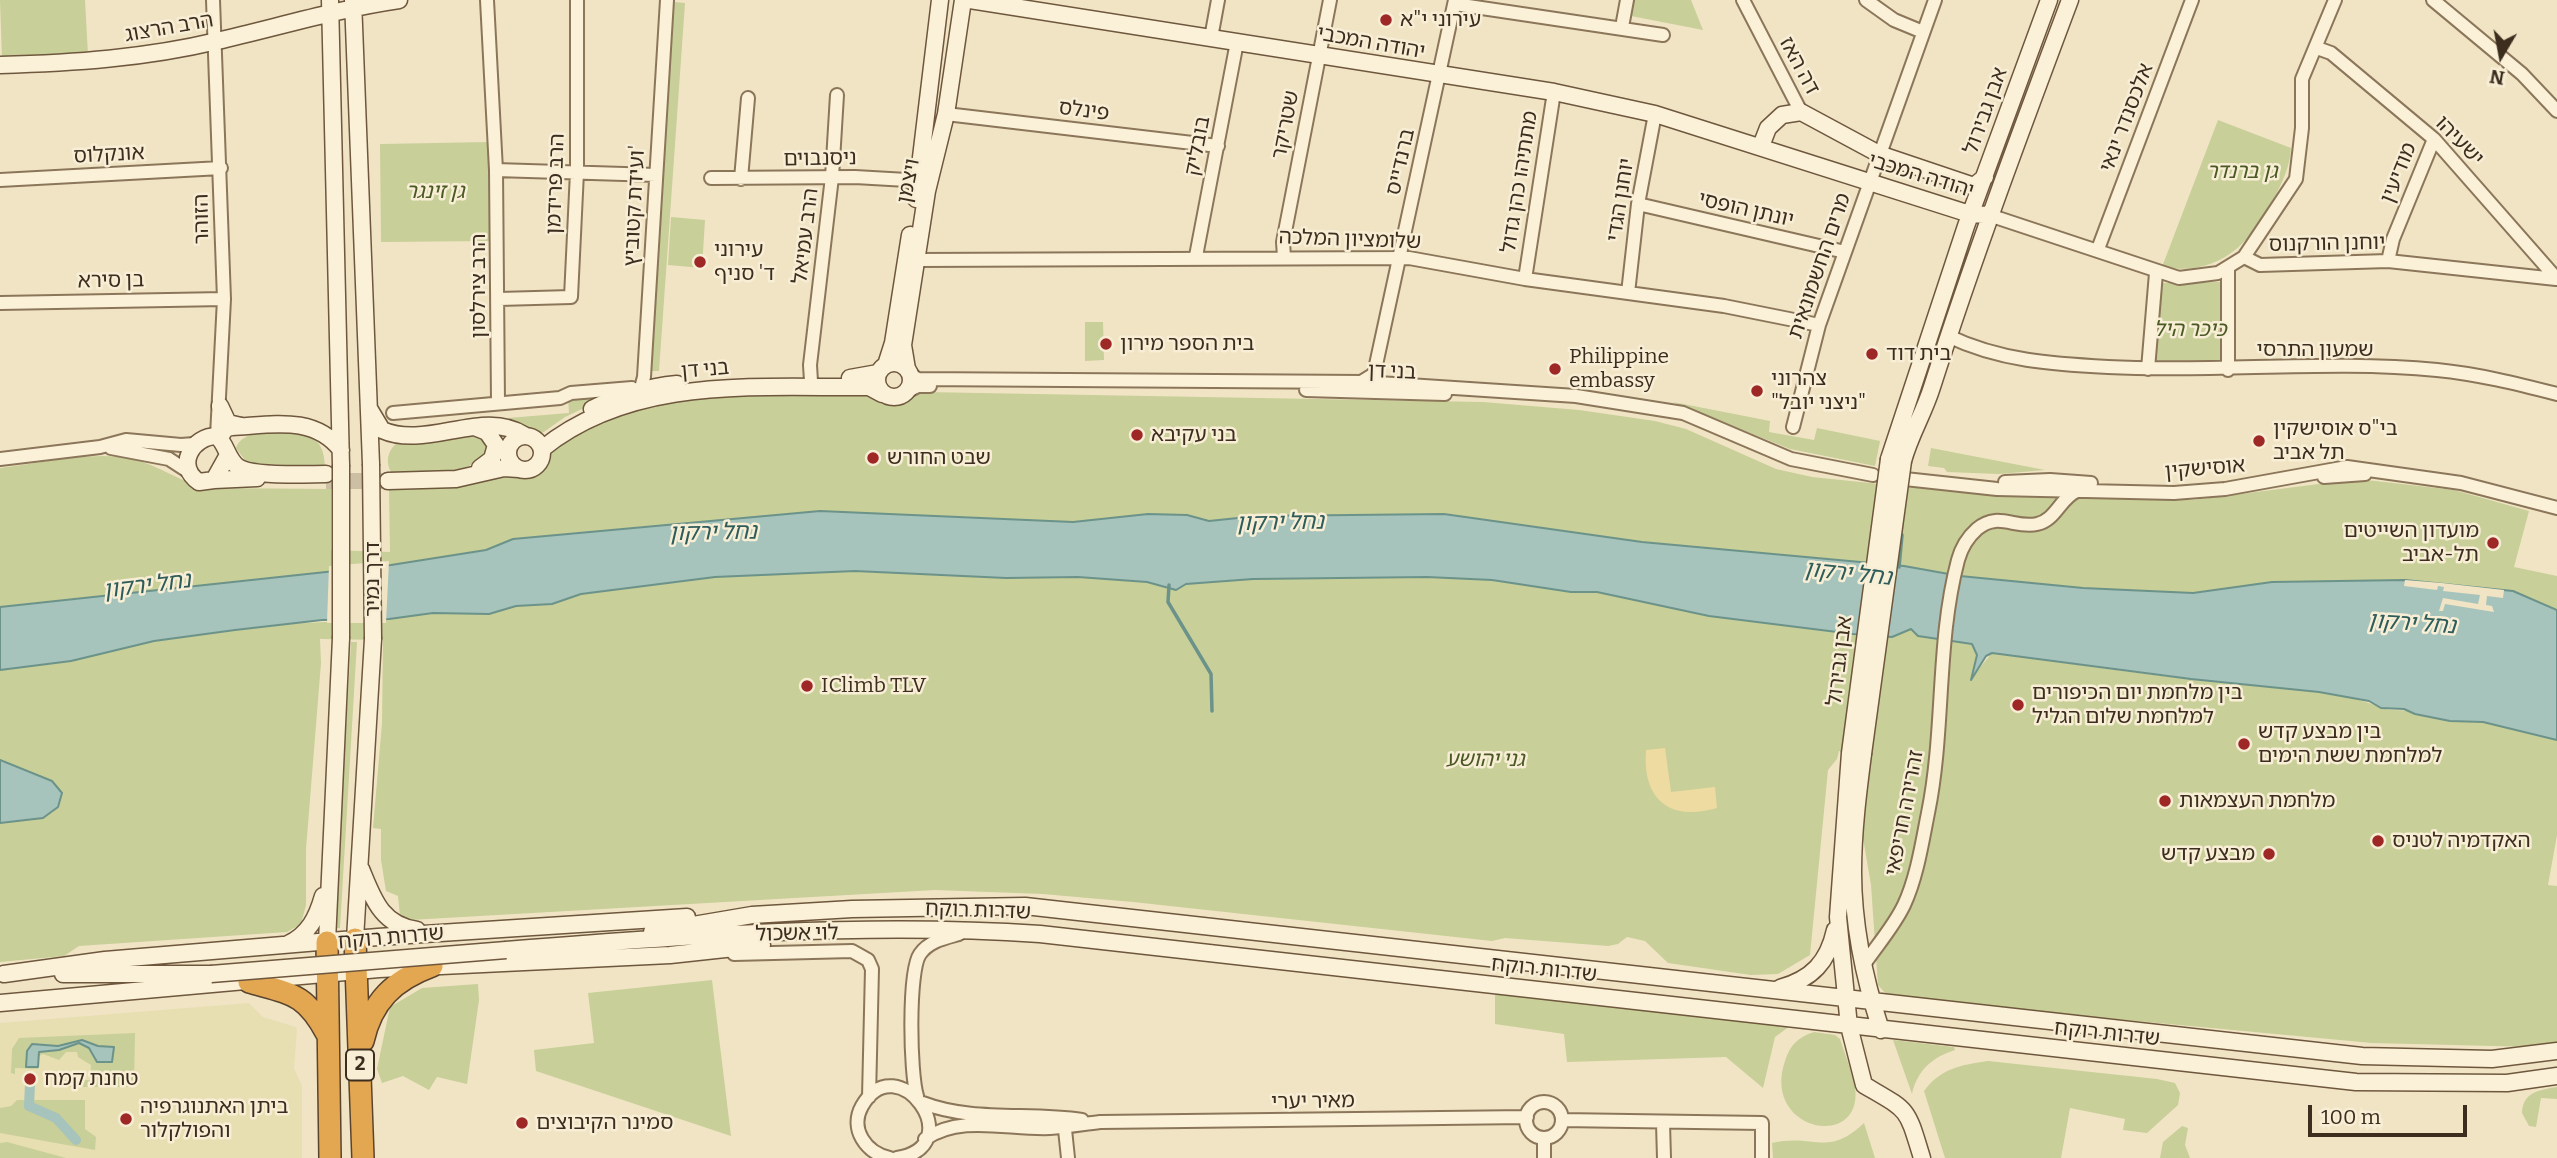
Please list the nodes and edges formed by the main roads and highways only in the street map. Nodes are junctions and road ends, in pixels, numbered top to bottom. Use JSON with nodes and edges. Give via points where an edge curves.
{"nodes":[{"id":1,"x":399,"y":0,"type":"edge"},
{"id":2,"x":940,"y":0,"type":"edge"},
{"id":3,"x":963,"y":0,"type":"edge"},
{"id":4,"x":971,"y":0,"type":"edge"},
{"id":5,"x":2049,"y":0,"type":"edge"},
{"id":6,"x":2070,"y":0,"type":"edge"},
{"id":7,"x":342,"y":6,"type":"edge"},
{"id":8,"x":0,"y":65,"type":"edge"},
{"id":9,"x":1761,"y":146,"type":"junction"},
{"id":10,"x":1985,"y":177,"type":"junction"},
{"id":11,"x":922,"y":190,"type":"junction"},
{"id":12,"x":1970,"y":214,"type":"junction"},
{"id":13,"x":1989,"y":215,"type":"junction"},
{"id":14,"x":882,"y":369,"type":"junction"},
{"id":15,"x":908,"y":378,"type":"junction"},
{"id":16,"x":882,"y":394,"type":"junction"},
{"id":17,"x":220,"y":406,"type":"road end"},
{"id":18,"x":369,"y":408,"type":"junction"},
{"id":19,"x":243,"y":426,"type":"junction"},
{"id":20,"x":477,"y":428,"type":"junction"},
{"id":21,"x":402,"y":435,"type":"junction"},
{"id":22,"x":524,"y":444,"type":"junction"},
{"id":23,"x":223,"y":445,"type":"junction"},
{"id":24,"x":341,"y":457,"type":"junction"},
{"id":25,"x":1896,"y":460,"type":"junction"},
{"id":26,"x":371,"y":464,"type":"junction"},
{"id":27,"x":480,"y":468,"type":"junction"},
{"id":28,"x":519,"y":469,"type":"junction"},
{"id":29,"x":214,"y":480,"type":"junction"},
{"id":30,"x":1856,"y":753,"type":"junction"},
{"id":31,"x":358,"y":861,"type":"junction"},
{"id":32,"x":330,"y":863,"type":"junction"},
{"id":33,"x":752,"y":915,"type":"junction"},
{"id":34,"x":1838,"y":917,"type":"junction"},
{"id":35,"x":921,"y":930,"type":"junction"},
{"id":36,"x":433,"y":932,"type":"junction"},
{"id":37,"x":355,"y":939,"type":"junction"},
{"id":38,"x":327,"y":942,"type":"junction"},
{"id":39,"x":574,"y":944,"type":"junction"},
{"id":40,"x":284,"y":946,"type":"junction"},
{"id":41,"x":432,"y":966,"type":"junction"},
{"id":42,"x":355,"y":972,"type":"junction"},
{"id":43,"x":2,"y":974,"type":"edge"},
{"id":44,"x":211,"y":974,"type":"junction"},
{"id":45,"x":328,"y":975,"type":"junction"},
{"id":46,"x":249,"y":982,"type":"junction"},
{"id":47,"x":1776,"y":989,"type":"junction"},
{"id":48,"x":1844,"y":997,"type":"junction"},
{"id":49,"x":1871,"y":999,"type":"junction"},
{"id":50,"x":0,"y":1001,"type":"edge"},
{"id":51,"x":1849,"y":1026,"type":"junction"},
{"id":52,"x":1881,"y":1030,"type":"junction"},
{"id":53,"x":329,"y":1037,"type":"junction"},
{"id":54,"x":2557,"y":1051,"type":"edge"},
{"id":55,"x":360,"y":1060,"type":"junction"},
{"id":56,"x":2557,"y":1076,"type":"edge"},
{"id":57,"x":330,"y":1158,"type":"edge"},
{"id":58,"x":363,"y":1158,"type":"edge"},
{"id":59,"x":1922,"y":1158,"type":"edge"}],
"edges":[{"from":1,"to":7,"type":"main road"},
{"from":2,"to":11,"type":"main road","name":"ויצמן"},
{"from":3,"to":11,"type":"main road","name":"ויצמן","via":[[946,114]]},
{"from":4,"to":9,"type":"main road","name":"יהודה המכבי","via":[[1554,92],[1655,114]]},
{"from":5,"to":10,"type":"main road","name":"אבן גבירול"},
{"from":6,"to":13,"type":"main road","name":"אבן גבירול"},
{"from":7,"to":8,"type":"main road","name":"הרב הרצוג","via":[[215,42],[98,61]]},
{"from":7,"to":18,"type":"main road","name":"דרך נמיר"},
{"from":7,"to":24,"type":"main road","name":"דרך נמיר"},
{"from":9,"to":10,"type":"main road","name":"יהודה המכבי","via":[[1768,128],[1782,115],[1801,112],[1879,154],[1974,186]]},
{"from":9,"to":12,"type":"main road","name":"יהודה המכבי"},
{"from":10,"to":12,"type":"main road","name":"אבן גבירול"},
{"from":11,"to":14,"type":"main road","name":"ויצמן","via":[[893,343]]},
{"from":11,"to":15,"type":"main road","name":"ויצמן","via":[[918,260],[903,345]]},
{"from":12,"to":13,"type":"main road","name":"יהודה המכבי"},
{"from":12,"to":25,"type":"main road","name":"אבן גבירול"},
{"from":13,"to":25,"type":"main road","name":"אבן גבירול","via":[[1927,402]]},
{"from":14,"to":15,"type":"main road","via":[[897,363]]},
{"from":14,"to":16,"type":"main road","via":[[877,384]]},
{"from":14,"to":22,"type":"main road","name":"בני דן","via":[[865,377],[646,388],[613,398]]},
{"from":15,"to":16,"type":"main road","via":[[893,398]]},
{"from":16,"to":22,"type":"main road","name":"בני דן","via":[[869,387],[695,389],[625,406]]},
{"from":17,"to":19,"type":"main road","via":[[228,423]]},
{"from":18,"to":21,"type":"main road","via":[[382,430]]},
{"from":18,"to":26,"type":"main road","name":"דרך נמיר"},
{"from":19,"to":23,"type":"main road"},
{"from":19,"to":24,"type":"main road","via":[[306,425],[323,432]]},
{"from":20,"to":21,"type":"main road"},
{"from":20,"to":22,"type":"main road","via":[[506,426]]},
{"from":20,"to":27,"type":"main road","via":[[487,432],[496,445],[492,459]]},
{"from":21,"to":26,"type":"main road","via":[[387,443]]},
{"from":22,"to":27,"type":"main road","name":"בני דן","via":[[499,463]]},
{"from":22,"to":28,"type":"main road","via":[[511,463]]},
{"from":22,"to":28,"type":"main road","via":[[538,464],[530,470]]},
{"from":23,"to":29,"type":"main road"},
{"from":23,"to":29,"type":"main road","via":[[206,436],[194,444],[187,459],[189,472],[200,481]]},
{"from":23,"to":29,"type":"main road","via":[[237,466],[251,471],[326,478]]},
{"from":24,"to":32,"type":"main road","name":"דרך נמיר","bridge":true,"via":[[341,638]]},
{"from":25,"to":30,"type":"main road","name":"אבן גבירול","bridge":true},
{"from":26,"to":31,"type":"main road","name":"דרך נמיר","bridge":true,"via":[[373,639]]},
{"from":27,"to":28,"type":"main road","name":"בני דן","via":[[388,478],[456,479]]},
{"from":30,"to":34,"type":"main road","name":"אבן גבירול"},
{"from":30,"to":49,"type":"main road","name":"אבן גבירול","via":[[1853,872]]},
{"from":31,"to":36,"type":"main road","via":[[376,904],[390,921]]},
{"from":31,"to":37,"type":"main road","name":"דרך נמיר"},
{"from":32,"to":38,"type":"main road","name":"דרך נמיר"},
{"from":32,"to":40,"type":"main road","via":[[314,921],[303,935]]},
{"from":33,"to":36,"type":"main road"},
{"from":33,"to":39,"type":"main road","name":"שדרות רוקח"},
{"from":33,"to":47,"type":"main road","name":"שדרות רוקח","via":[[1025,906]]},
{"from":34,"to":47,"type":"main road","via":[[1831,948],[1820,967]]},
{"from":34,"to":48,"type":"main road","name":"אבן גבירול"},
{"from":35,"to":39,"type":"main road","name":"שדרות רוקח"},
{"from":35,"to":41,"type":"main road","via":[[670,955]]},
{"from":35,"to":51,"type":"main road","name":"שדרות רוקח","via":[[1068,937]]},
{"from":36,"to":37,"type":"main road"},
{"from":37,"to":38,"type":"main road"},
{"from":37,"to":42,"type":"highway","name":"דרך נמיר","number":"2"},
{"from":38,"to":40,"type":"main road"},
{"from":38,"to":45,"type":"highway","name":"דרך נמיר","number":"2"},
{"from":39,"to":44,"type":"main road","name":"שדרות רוקח","bridge":true},
{"from":40,"to":43,"type":"main road","via":[[104,960]]},
{"from":41,"to":42,"type":"main road"},
{"from":41,"to":55,"type":"highway","via":[[407,975],[378,1001],[367,1024]]},
{"from":42,"to":45,"type":"main road"},
{"from":42,"to":55,"type":"highway","name":"דרך נמיר","number":"2"},
{"from":43,"to":44,"type":"main road","name":"שדרות רוקח"},
{"from":44,"to":50,"type":"main road","name":"שדרות רוקח"},
{"from":45,"to":46,"type":"main road"},
{"from":45,"to":53,"type":"highway","name":"דרך נמיר","number":"2"},
{"from":46,"to":50,"type":"main road"},
{"from":46,"to":53,"type":"highway","via":[[308,1003]]},
{"from":47,"to":48,"type":"main road","name":"שדרות רוקח"},
{"from":48,"to":49,"type":"main road","name":"שדרות רוקח"},
{"from":48,"to":51,"type":"main road","name":"אבן גבירול"},
{"from":49,"to":52,"type":"main road","name":"אבן גבירול"},
{"from":49,"to":54,"type":"main road","name":"שדרות רוקח","via":[[2362,1056],[2492,1059]]},
{"from":51,"to":52,"type":"main road","name":"שדרות רוקח"},
{"from":51,"to":59,"type":"main road","name":"אבן גבירול","via":[[1864,1085],[1908,1113]]},
{"from":52,"to":56,"type":"main road","name":"שדרות רוקח","via":[[2363,1082],[2507,1083]]},
{"from":53,"to":57,"type":"highway","name":"דרך נמיר","number":"2"},
{"from":55,"to":58,"type":"highway","name":"דרך נמיר","number":"2"}]}
